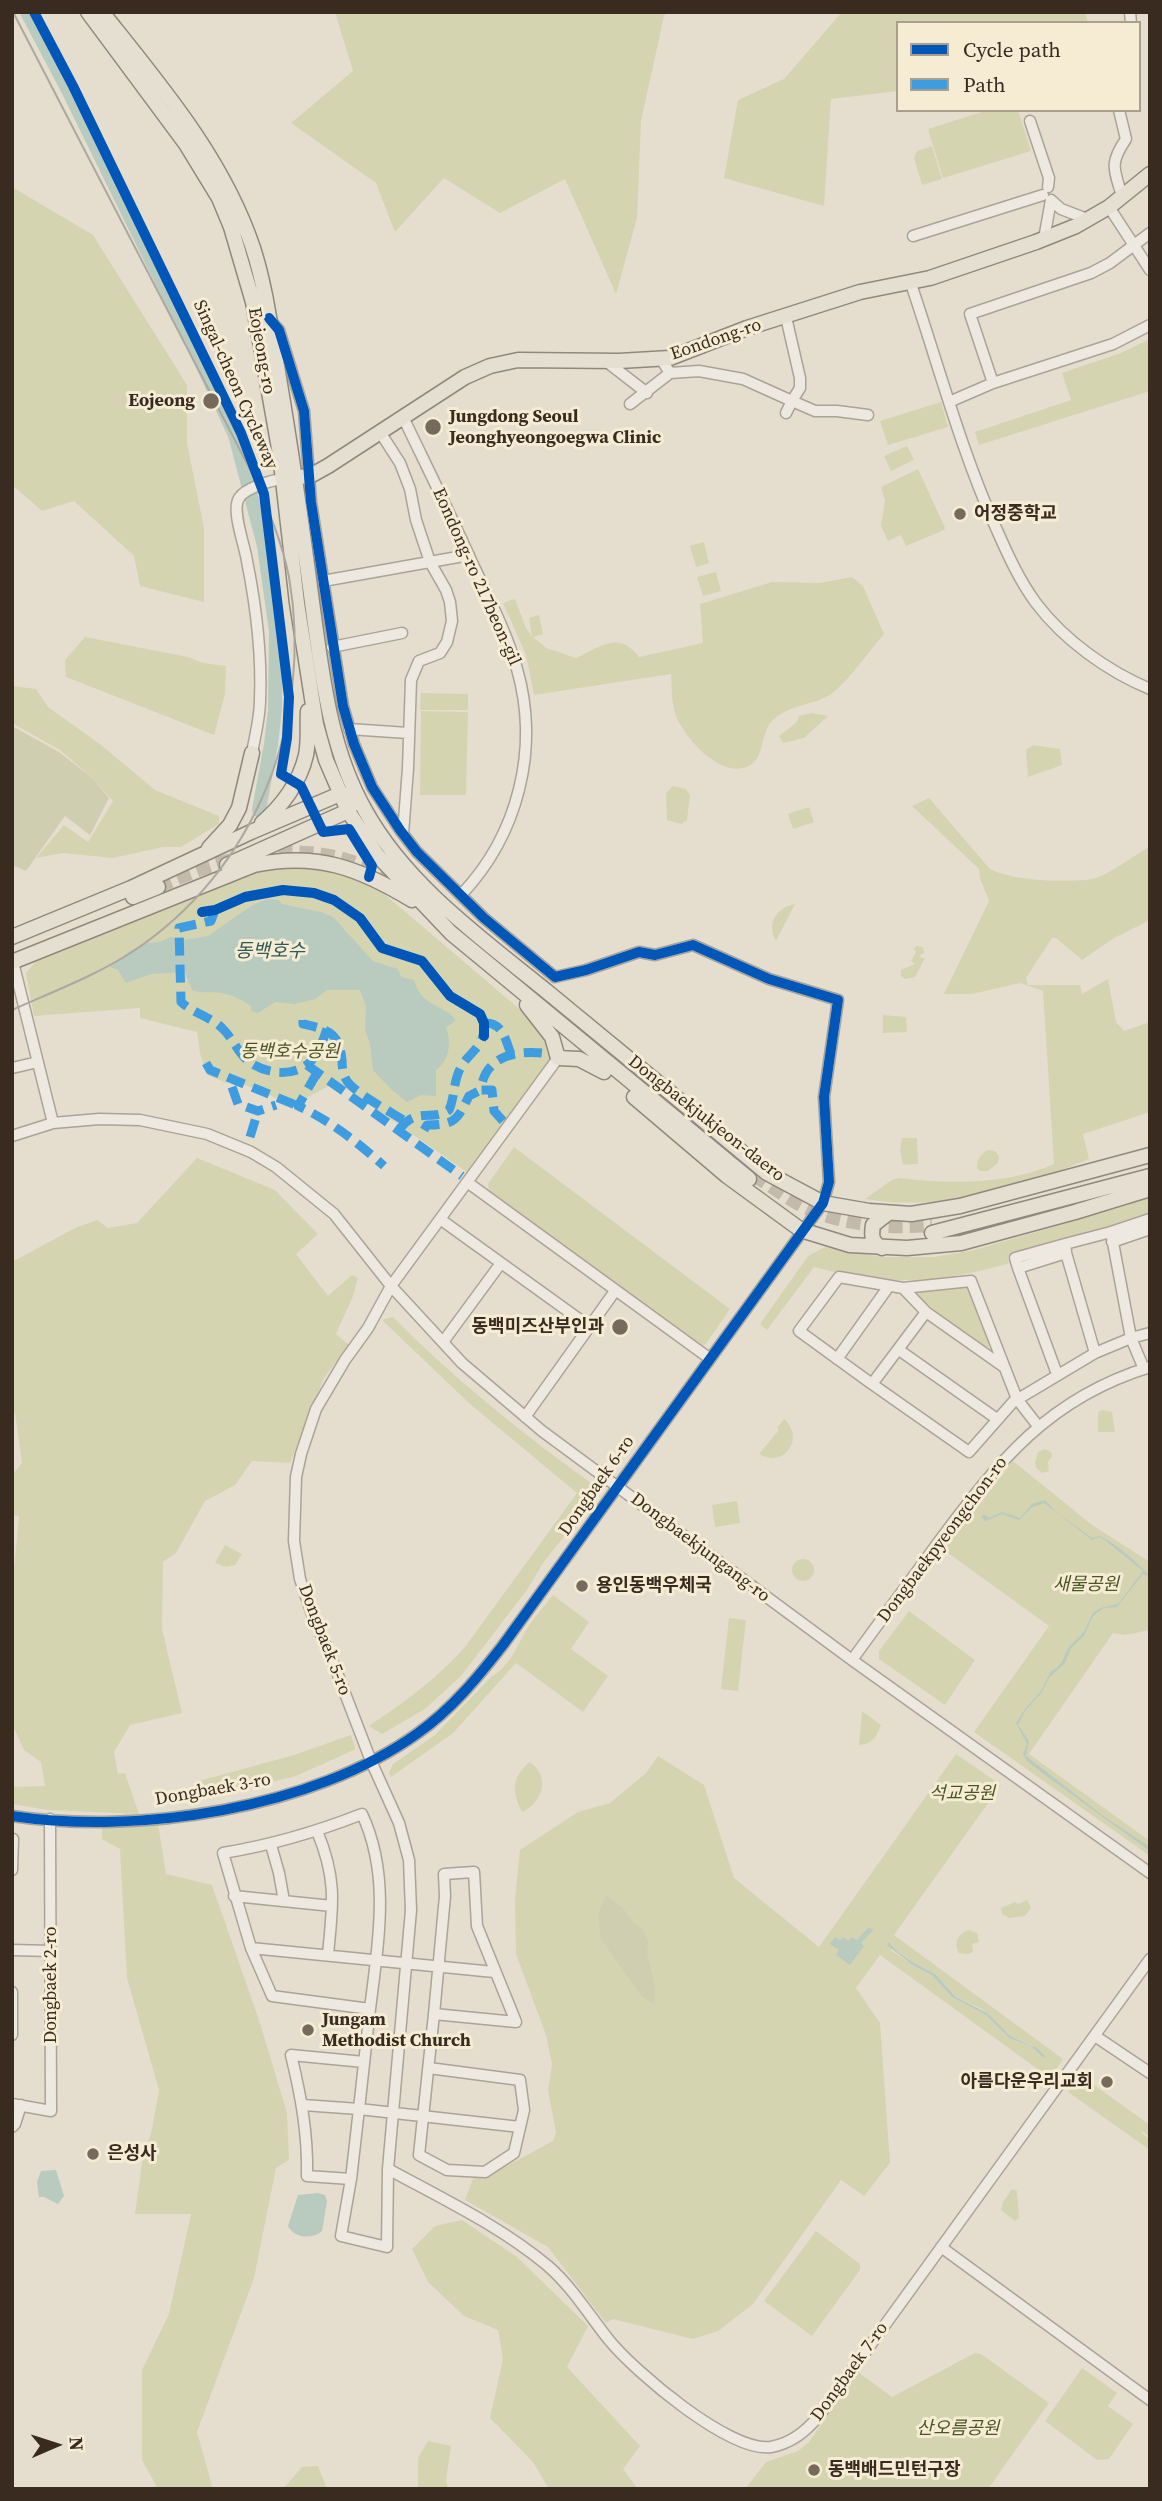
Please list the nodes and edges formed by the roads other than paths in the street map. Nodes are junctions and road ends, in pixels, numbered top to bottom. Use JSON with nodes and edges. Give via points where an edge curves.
{"nodes":[{"id":1,"x":88,"y":12,"type":"edge"},
{"id":2,"x":102,"y":12,"type":"edge"},
{"id":3,"x":1119,"y":112,"type":"edge"},
{"id":4,"x":1030,"y":121,"type":"dead end"},
{"id":5,"x":192,"y":140,"type":"junction"},
{"id":6,"x":1150,"y":174,"type":"edge"},
{"id":7,"x":1047,"y":194,"type":"junction"},
{"id":8,"x":1122,"y":196,"type":"junction"},
{"id":9,"x":1109,"y":207,"type":"junction"},
{"id":10,"x":1087,"y":219,"type":"junction"},
{"id":11,"x":1150,"y":233,"type":"edge"},
{"id":12,"x":914,"y":236,"type":"dead end"},
{"id":13,"x":1044,"y":239,"type":"junction"},
{"id":14,"x":1134,"y":245,"type":"junction"},
{"id":15,"x":1150,"y":271,"type":"edge"},
{"id":16,"x":910,"y":281,"type":"junction"},
{"id":17,"x":786,"y":317,"type":"junction"},
{"id":18,"x":269,"y":318,"type":"junction"},
{"id":19,"x":1150,"y":325,"type":"edge"},
{"id":20,"x":661,"y":359,"type":"junction"},
{"id":21,"x":607,"y":362,"type":"junction"},
{"id":22,"x":670,"y":373,"type":"junction"},
{"id":23,"x":993,"y":383,"type":"junction"},
{"id":24,"x":648,"y":393,"type":"junction"},
{"id":25,"x":792,"y":401,"type":"junction"},
{"id":26,"x":949,"y":402,"type":"junction"},
{"id":27,"x":631,"y":404,"type":"dead end"},
{"id":28,"x":786,"y":414,"type":"dead end"},
{"id":29,"x":868,"y":415,"type":"dead end"},
{"id":30,"x":403,"y":417,"type":"junction"},
{"id":31,"x":380,"y":432,"type":"junction"},
{"id":32,"x":310,"y":476,"type":"junction"},
{"id":33,"x":282,"y":479,"type":"junction"},
{"id":34,"x":469,"y":555,"type":"junction"},
{"id":35,"x":430,"y":562,"type":"junction"},
{"id":36,"x":323,"y":581,"type":"junction"},
{"id":37,"x":402,"y":633,"type":"dead end"},
{"id":38,"x":332,"y":647,"type":"junction"},
{"id":39,"x":309,"y":689,"type":"junction"},
{"id":40,"x":1150,"y":689,"type":"edge"},
{"id":41,"x":349,"y":729,"type":"junction"},
{"id":42,"x":408,"y":733,"type":"junction"},
{"id":43,"x":252,"y":753,"type":"joint"},
{"id":44,"x":340,"y":794,"type":"junction"},
{"id":45,"x":357,"y":796,"type":"junction"},
{"id":46,"x":348,"y":811,"type":"junction"},
{"id":47,"x":290,"y":815,"type":"junction"},
{"id":48,"x":251,"y":832,"type":"junction"},
{"id":49,"x":403,"y":834,"type":"junction"},
{"id":50,"x":274,"y":845,"type":"junction"},
{"id":51,"x":204,"y":853,"type":"junction"},
{"id":52,"x":158,"y":887,"type":"tunnel mouth"},
{"id":53,"x":461,"y":895,"type":"junction"},
{"id":54,"x":166,"y":901,"type":"junction"},
{"id":55,"x":426,"y":907,"type":"junction"},
{"id":56,"x":451,"y":933,"type":"junction"},
{"id":57,"x":12,"y":937,"type":"edge"},
{"id":58,"x":12,"y":945,"type":"edge"},
{"id":59,"x":13,"y":962,"type":"edge"},
{"id":60,"x":527,"y":1005,"type":"junction"},
{"id":61,"x":558,"y":1058,"type":"junction"},
{"id":62,"x":38,"y":1062,"type":"junction"},
{"id":63,"x":12,"y":1068,"type":"edge"},
{"id":64,"x":604,"y":1072,"type":"junction"},
{"id":65,"x":53,"y":1123,"type":"junction"},
{"id":66,"x":12,"y":1136,"type":"edge"},
{"id":67,"x":1150,"y":1155,"type":"edge"},
{"id":68,"x":1150,"y":1169,"type":"edge"},
{"id":69,"x":1150,"y":1176,"type":"edge"},
{"id":70,"x":776,"y":1178,"type":"junction"},
{"id":71,"x":749,"y":1179,"type":"dead end"},
{"id":72,"x":467,"y":1182,"type":"junction"},
{"id":73,"x":1150,"y":1188,"type":"edge"},
{"id":74,"x":758,"y":1198,"type":"junction"},
{"id":75,"x":823,"y":1202,"type":"junction"},
{"id":76,"x":887,"y":1213,"type":"junction"},
{"id":77,"x":440,"y":1219,"type":"junction"},
{"id":78,"x":1150,"y":1219,"type":"edge"},
{"id":79,"x":1150,"y":1229,"type":"edge"},
{"id":80,"x":801,"y":1230,"type":"junction"},
{"id":81,"x":1112,"y":1237,"type":"junction"},
{"id":82,"x":882,"y":1248,"type":"junction"},
{"id":83,"x":1065,"y":1249,"type":"junction"},
{"id":84,"x":501,"y":1263,"type":"junction"},
{"id":85,"x":391,"y":1286,"type":"junction"},
{"id":86,"x":889,"y":1286,"type":"junction"},
{"id":87,"x":903,"y":1289,"type":"junction"},
{"id":88,"x":615,"y":1291,"type":"junction"},
{"id":89,"x":926,"y":1312,"type":"junction"},
{"id":90,"x":590,"y":1327,"type":"junction"},
{"id":91,"x":1150,"y":1333,"type":"edge"},
{"id":92,"x":1131,"y":1338,"type":"junction"},
{"id":93,"x":443,"y":1342,"type":"junction"},
{"id":94,"x":899,"y":1350,"type":"junction"},
{"id":95,"x":1095,"y":1353,"type":"junction"},
{"id":96,"x":709,"y":1358,"type":"junction"},
{"id":97,"x":837,"y":1359,"type":"junction"},
{"id":98,"x":1004,"y":1367,"type":"junction"},
{"id":99,"x":1147,"y":1368,"type":"edge"},
{"id":100,"x":1057,"y":1374,"type":"junction"},
{"id":101,"x":872,"y":1384,"type":"junction"},
{"id":102,"x":1017,"y":1399,"type":"junction"},
{"id":103,"x":525,"y":1417,"type":"junction"},
{"id":104,"x":998,"y":1419,"type":"junction"},
{"id":105,"x":1038,"y":1426,"type":"junction"},
{"id":106,"x":618,"y":1486,"type":"junction"},
{"id":107,"x":852,"y":1660,"type":"junction"},
{"id":108,"x":371,"y":1761,"type":"junction"},
{"id":109,"x":12,"y":1816,"type":"edge"},
{"id":110,"x":50,"y":1819,"type":"junction"},
{"id":111,"x":317,"y":1831,"type":"junction"},
{"id":112,"x":13,"y":1839,"type":"edge"},
{"id":113,"x":271,"y":1845,"type":"junction"},
{"id":114,"x":12,"y":1857,"type":"edge"},
{"id":115,"x":12,"y":1870,"type":"edge"},
{"id":116,"x":1150,"y":1873,"type":"edge"},
{"id":117,"x":234,"y":1896,"type":"junction"},
{"id":118,"x":284,"y":1901,"type":"junction"},
{"id":119,"x":332,"y":1906,"type":"junction"},
{"id":120,"x":251,"y":1948,"type":"junction"},
{"id":121,"x":12,"y":1950,"type":"edge"},
{"id":122,"x":51,"y":1951,"type":"junction"},
{"id":123,"x":328,"y":1954,"type":"junction"},
{"id":124,"x":1150,"y":1959,"type":"edge"},
{"id":125,"x":376,"y":1960,"type":"junction"},
{"id":126,"x":406,"y":1964,"type":"junction"},
{"id":127,"x":439,"y":1967,"type":"junction"},
{"id":128,"x":494,"y":1972,"type":"junction"},
{"id":129,"x":12,"y":1992,"type":"edge"},
{"id":130,"x":370,"y":2009,"type":"junction"},
{"id":131,"x":434,"y":2014,"type":"junction"},
{"id":132,"x":12,"y":2024,"type":"edge"},
{"id":133,"x":12,"y":2035,"type":"edge"},
{"id":134,"x":1096,"y":2036,"type":"junction"},
{"id":135,"x":364,"y":2062,"type":"junction"},
{"id":136,"x":429,"y":2068,"type":"junction"},
{"id":137,"x":1150,"y":2073,"type":"edge"},
{"id":138,"x":17,"y":2105,"type":"edge"},
{"id":139,"x":303,"y":2105,"type":"junction"},
{"id":140,"x":359,"y":2109,"type":"junction"},
{"id":141,"x":393,"y":2112,"type":"junction"},
{"id":142,"x":423,"y":2116,"type":"junction"},
{"id":143,"x":12,"y":2127,"type":"edge"},
{"id":144,"x":520,"y":2127,"type":"junction"},
{"id":145,"x":388,"y":2169,"type":"junction"},
{"id":146,"x":351,"y":2179,"type":"junction"},
{"id":147,"x":941,"y":2247,"type":"junction"},
{"id":148,"x":1150,"y":2400,"type":"edge"}],
"edges":[{"from":1,"to":5,"type":"main road","name":"Eojeong-ro"},
{"from":2,"to":5,"type":"main road","name":"Eojeong-ro"},
{"from":3,"to":8,"type":"street","via":[[1126,139],[1114,167]]},
{"from":4,"to":7,"type":"street","via":[[1049,178]]},
{"from":5,"to":18,"type":"main road","name":"Eojeong-ro","via":[[216,166],[242,218]]},
{"from":5,"to":33,"type":"main road","name":"Eojeong-ro","via":[[219,198],[253,302]]},
{"from":6,"to":8,"type":"main road","name":"Eondong-ro"},
{"from":7,"to":10,"type":"street","via":[[1062,209]]},
{"from":7,"to":12,"type":"street"},
{"from":7,"to":13,"type":"street"},
{"from":8,"to":9,"type":"main road","name":"Eondong-ro"},
{"from":9,"to":10,"type":"main road","name":"Eondong-ro"},
{"from":9,"to":14,"type":"street"},
{"from":10,"to":13,"type":"main road","name":"Eondong-ro"},
{"from":11,"to":14,"type":"street"},
{"from":13,"to":16,"type":"main road","name":"Eondong-ro"},
{"from":14,"to":15,"type":"street"},
{"from":14,"to":23,"type":"street","via":[[1091,273],[970,314]]},
{"from":16,"to":17,"type":"main road","name":"Eondong-ro"},
{"from":16,"to":26,"type":"street"},
{"from":17,"to":20,"type":"main road","name":"Eondong-ro"},
{"from":17,"to":25,"type":"street","via":[[800,378]]},
{"from":18,"to":32,"type":"street","via":[[279,330],[304,411]]},
{"from":18,"to":33,"type":"main road","name":"Eojeong-ro"},
{"from":19,"to":23,"type":"street","via":[[1113,344]]},
{"from":20,"to":21,"type":"main road","name":"Eondong-ro"},
{"from":20,"to":22,"type":"street"},
{"from":21,"to":24,"type":"street"},
{"from":21,"to":30,"type":"main road","name":"Eondong-ro","via":[[531,359],[496,363]]},
{"from":22,"to":24,"type":"street"},
{"from":22,"to":25,"type":"street","via":[[699,371],[743,379]]},
{"from":23,"to":26,"type":"street"},
{"from":24,"to":27,"type":"street"},
{"from":25,"to":28,"type":"street"},
{"from":25,"to":29,"type":"street","via":[[816,411]]},
{"from":26,"to":40,"type":"street","via":[[990,516],[1036,603],[1090,654]]},
{"from":30,"to":31,"type":"main road","name":"Eondong-ro"},
{"from":30,"to":34,"type":"street","name":"Eondong-ro 217beon-gil"},
{"from":31,"to":32,"type":"main road","name":"Eondong-ro"},
{"from":31,"to":35,"type":"street","via":[[410,488]]},
{"from":32,"to":33,"type":"main road","name":"Eondong-ro"},
{"from":32,"to":36,"type":"street"},
{"from":33,"to":39,"type":"main road","name":"Eojeong-ro"},
{"from":33,"to":43,"type":"street","via":[[243,494],[236,509],[252,587],[260,662],[260,702]]},
{"from":33,"to":45,"type":"main road","name":"Eojeong-ro","via":[[330,721]]},
{"from":34,"to":35,"type":"street"},
{"from":34,"to":53,"type":"street","name":"Eondong-ro 217beon-gil","via":[[513,657],[524,699],[527,740],[510,821],[485,867]]},
{"from":35,"to":36,"type":"street"},
{"from":35,"to":42,"type":"street","via":[[446,590],[452,621],[440,653],[419,662],[411,680]]},
{"from":36,"to":38,"type":"street"},
{"from":37,"to":38,"type":"street"},
{"from":38,"to":41,"type":"street"},
{"from":39,"to":44,"type":"main road","name":"Eojeong-ro","via":[[326,760]]},
{"from":39,"to":48,"type":"main road","via":[[306,755],[296,782]]},
{"from":41,"to":42,"type":"street"},
{"from":41,"to":49,"type":"street","via":[[372,787]]},
{"from":42,"to":49,"type":"street"},
{"from":43,"to":51,"type":"main road","via":[[239,808]]},
{"from":44,"to":45,"type":"main road"},
{"from":44,"to":46,"type":"main road","name":"Eojeong-ro"},
{"from":44,"to":47,"type":"main road"},
{"from":45,"to":46,"type":"main road"},
{"from":45,"to":70,"type":"main road","name":"Dongbaekjukjeon-daero","via":[[406,869],[471,929]]},
{"from":46,"to":50,"type":"main road"},
{"from":46,"to":55,"type":"main road","name":"Dongbaekjukjeon-daero","via":[[377,855]]},
{"from":47,"to":48,"type":"main road"},
{"from":47,"to":50,"type":"main road","via":[[299,821]]},
{"from":48,"to":51,"type":"main road"},
{"from":49,"to":53,"type":"street"},
{"from":50,"to":54,"type":"main road","via":[[214,871]]},
{"from":51,"to":57,"type":"main road"},
{"from":52,"to":58,"type":"main road"},
{"from":53,"to":75,"type":"street","via":[[555,977],[639,952],[655,955],[693,945],[769,979],[838,1000],[824,1097],[829,1182]]},
{"from":54,"to":55,"type":"main road","via":[[254,864],[282,859],[359,872]]},
{"from":54,"to":59,"type":"main road"},
{"from":55,"to":56,"type":"main road","name":"Dongbaekjukjeon-daero"},
{"from":56,"to":60,"type":"main road","name":"Dongbaekjukjeon-daero"},
{"from":56,"to":71,"type":"main road","name":"Dongbaekjukjeon-daero"},
{"from":59,"to":62,"type":"street"},
{"from":60,"to":61,"type":"main road","via":[[552,1037]]},
{"from":60,"to":64,"type":"main road","name":"Dongbaekjukjeon-daero"},
{"from":61,"to":64,"type":"main road","via":[[579,1059]]},
{"from":61,"to":72,"type":"street","name":"Dongbaek 5-ro"},
{"from":62,"to":63,"type":"street"},
{"from":62,"to":65,"type":"street"},
{"from":64,"to":74,"type":"main road","name":"Dongbaekjukjeon-daero"},
{"from":65,"to":66,"type":"street","name":"Dongbaekjungang-ro"},
{"from":65,"to":85,"type":"street","name":"Dongbaekjungang-ro","via":[[112,1118],[155,1122],[207,1134],[251,1152],[324,1205]]},
{"from":67,"to":76,"type":"main road","name":"Dongbaekjukjeon-daero","via":[[960,1206]]},
{"from":68,"to":69,"type":"main road","via":[[932,1229]]},
{"from":70,"to":74,"type":"main road","via":[[774,1193]]},
{"from":70,"to":75,"type":"main road","name":"Dongbaekjukjeon-daero"},
{"from":72,"to":77,"type":"street","name":"Dongbaek 5-ro"},
{"from":72,"to":88,"type":"street"},
{"from":73,"to":82,"type":"main road","name":"Dongbaekjukjeon-daero","via":[[961,1244]]},
{"from":74,"to":80,"type":"main road","name":"Dongbaekjukjeon-daero"},
{"from":75,"to":76,"type":"main road","name":"Dongbaekjukjeon-daero"},
{"from":75,"to":80,"type":"street","name":"Dongbaek 6-ro"},
{"from":76,"to":82,"type":"main road","via":[[873,1225],[872,1237]]},
{"from":77,"to":84,"type":"street"},
{"from":77,"to":85,"type":"street","name":"Dongbaek 5-ro"},
{"from":78,"to":81,"type":"street"},
{"from":79,"to":81,"type":"street"},
{"from":80,"to":82,"type":"main road","name":"Dongbaekjukjeon-daero","via":[[850,1245]]},
{"from":80,"to":96,"type":"street","name":"Dongbaek 6-ro"},
{"from":81,"to":83,"type":"street"},
{"from":81,"to":92,"type":"street"},
{"from":83,"to":95,"type":"street"},
{"from":83,"to":100,"type":"street","via":[[1018,1268]]},
{"from":84,"to":90,"type":"street"},
{"from":84,"to":93,"type":"street"},
{"from":85,"to":93,"type":"street","name":"Dongbaekjungang-ro"},
{"from":85,"to":108,"type":"street","name":"Dongbaek 5-ro","via":[[316,1409],[301,1454],[294,1498],[294,1541],[305,1598]]},
{"from":86,"to":87,"type":"street"},
{"from":86,"to":97,"type":"street"},
{"from":86,"to":97,"type":"street","via":[[839,1277],[799,1331]]},
{"from":87,"to":89,"type":"street"},
{"from":87,"to":98,"type":"street","via":[[971,1281]]},
{"from":88,"to":90,"type":"street"},
{"from":88,"to":96,"type":"street"},
{"from":89,"to":94,"type":"street"},
{"from":89,"to":98,"type":"street"},
{"from":90,"to":103,"type":"street"},
{"from":91,"to":92,"type":"street"},
{"from":92,"to":95,"type":"street"},
{"from":92,"to":99,"type":"street"},
{"from":93,"to":103,"type":"street","name":"Dongbaekjungang-ro"},
{"from":94,"to":101,"type":"street"},
{"from":94,"to":104,"type":"street"},
{"from":95,"to":100,"type":"street"},
{"from":96,"to":106,"type":"street","name":"Dongbaek 6-ro"},
{"from":97,"to":101,"type":"street"},
{"from":98,"to":102,"type":"street"},
{"from":99,"to":105,"type":"street","name":"Dongbaekpyeongchon-ro","via":[[1091,1391]]},
{"from":100,"to":102,"type":"street"},
{"from":101,"to":104,"type":"street","via":[[969,1452]]},
{"from":102,"to":104,"type":"street"},
{"from":102,"to":105,"type":"street"},
{"from":103,"to":106,"type":"street","name":"Dongbaekjungang-ro"},
{"from":105,"to":107,"type":"street","name":"Dongbaekpyeongchon-ro","via":[[972,1497]]},
{"from":106,"to":107,"type":"street","name":"Dongbaekjungang-ro"},
{"from":106,"to":108,"type":"street","name":"Dongbaek 6-ro","via":[[459,1698],[417,1734]]},
{"from":107,"to":116,"type":"street","name":"Dongbaekjungang-ro"},
{"from":108,"to":110,"type":"street","name":"Dongbaek 3-ro","via":[[283,1795],[195,1814],[116,1821]]},
{"from":108,"to":126,"type":"street","name":"Dongbaek 5-ro","via":[[400,1823],[407,1851],[411,1896]]},
{"from":109,"to":110,"type":"street","name":"Dongbaek 3-ro"},
{"from":110,"to":122,"type":"street","name":"Dongbaek 2-ro"},
{"from":111,"to":113,"type":"street"},
{"from":111,"to":119,"type":"street","via":[[326,1852]]},
{"from":111,"to":125,"type":"street","via":[[362,1814],[368,1825],[381,1879]]},
{"from":112,"to":114,"type":"street"},
{"from":113,"to":117,"type":"street","via":[[223,1853]]},
{"from":113,"to":118,"type":"street"},
{"from":114,"to":115,"type":"street"},
{"from":117,"to":118,"type":"street"},
{"from":117,"to":120,"type":"street"},
{"from":118,"to":119,"type":"street"},
{"from":119,"to":123,"type":"street"},
{"from":120,"to":123,"type":"street"},
{"from":120,"to":130,"type":"street","via":[[272,1996]]},
{"from":121,"to":122,"type":"street"},
{"from":122,"to":138,"type":"street","name":"Dongbaek 2-ro","via":[[51,2111]]},
{"from":123,"to":125,"type":"street"},
{"from":124,"to":134,"type":"street","name":"Dongbaek 7-ro"},
{"from":125,"to":126,"type":"street"},
{"from":125,"to":130,"type":"street"},
{"from":126,"to":127,"type":"street"},
{"from":126,"to":141,"type":"street","name":"Dongbaek 5-ro"},
{"from":127,"to":128,"type":"street"},
{"from":127,"to":128,"type":"street","via":[[444,1874],[474,1872],[477,1926]]},
{"from":127,"to":131,"type":"street"},
{"from":128,"to":131,"type":"street","via":[[516,2022]]},
{"from":129,"to":132,"type":"street"},
{"from":130,"to":135,"type":"street"},
{"from":131,"to":136,"type":"street"},
{"from":132,"to":133,"type":"street"},
{"from":134,"to":137,"type":"street"},
{"from":134,"to":147,"type":"street","name":"Dongbaek 7-ro"},
{"from":135,"to":139,"type":"street","via":[[291,2055]]},
{"from":135,"to":140,"type":"street"},
{"from":136,"to":142,"type":"street"},
{"from":136,"to":144,"type":"street","via":[[520,2080],[524,2110]]},
{"from":138,"to":143,"type":"street"},
{"from":139,"to":140,"type":"street"},
{"from":139,"to":146,"type":"street","via":[[307,2176]]},
{"from":140,"to":141,"type":"street"},
{"from":140,"to":146,"type":"street"},
{"from":141,"to":142,"type":"street"},
{"from":141,"to":145,"type":"street","name":"Dongbaek 5-ro"},
{"from":142,"to":144,"type":"street"},
{"from":142,"to":144,"type":"street","via":[[419,2155],[447,2170],[485,2172],[514,2153]]},
{"from":145,"to":146,"type":"street","name":"Dongbaek 5-ro","via":[[387,2247],[341,2236]]},
{"from":145,"to":147,"type":"street","name":"Dongbaek 7-ro","via":[[510,2236],[577,2295],[609,2340],[660,2389],[733,2437],[766,2447],[805,2432],[819,2416]]},
{"from":147,"to":148,"type":"street"}]}
